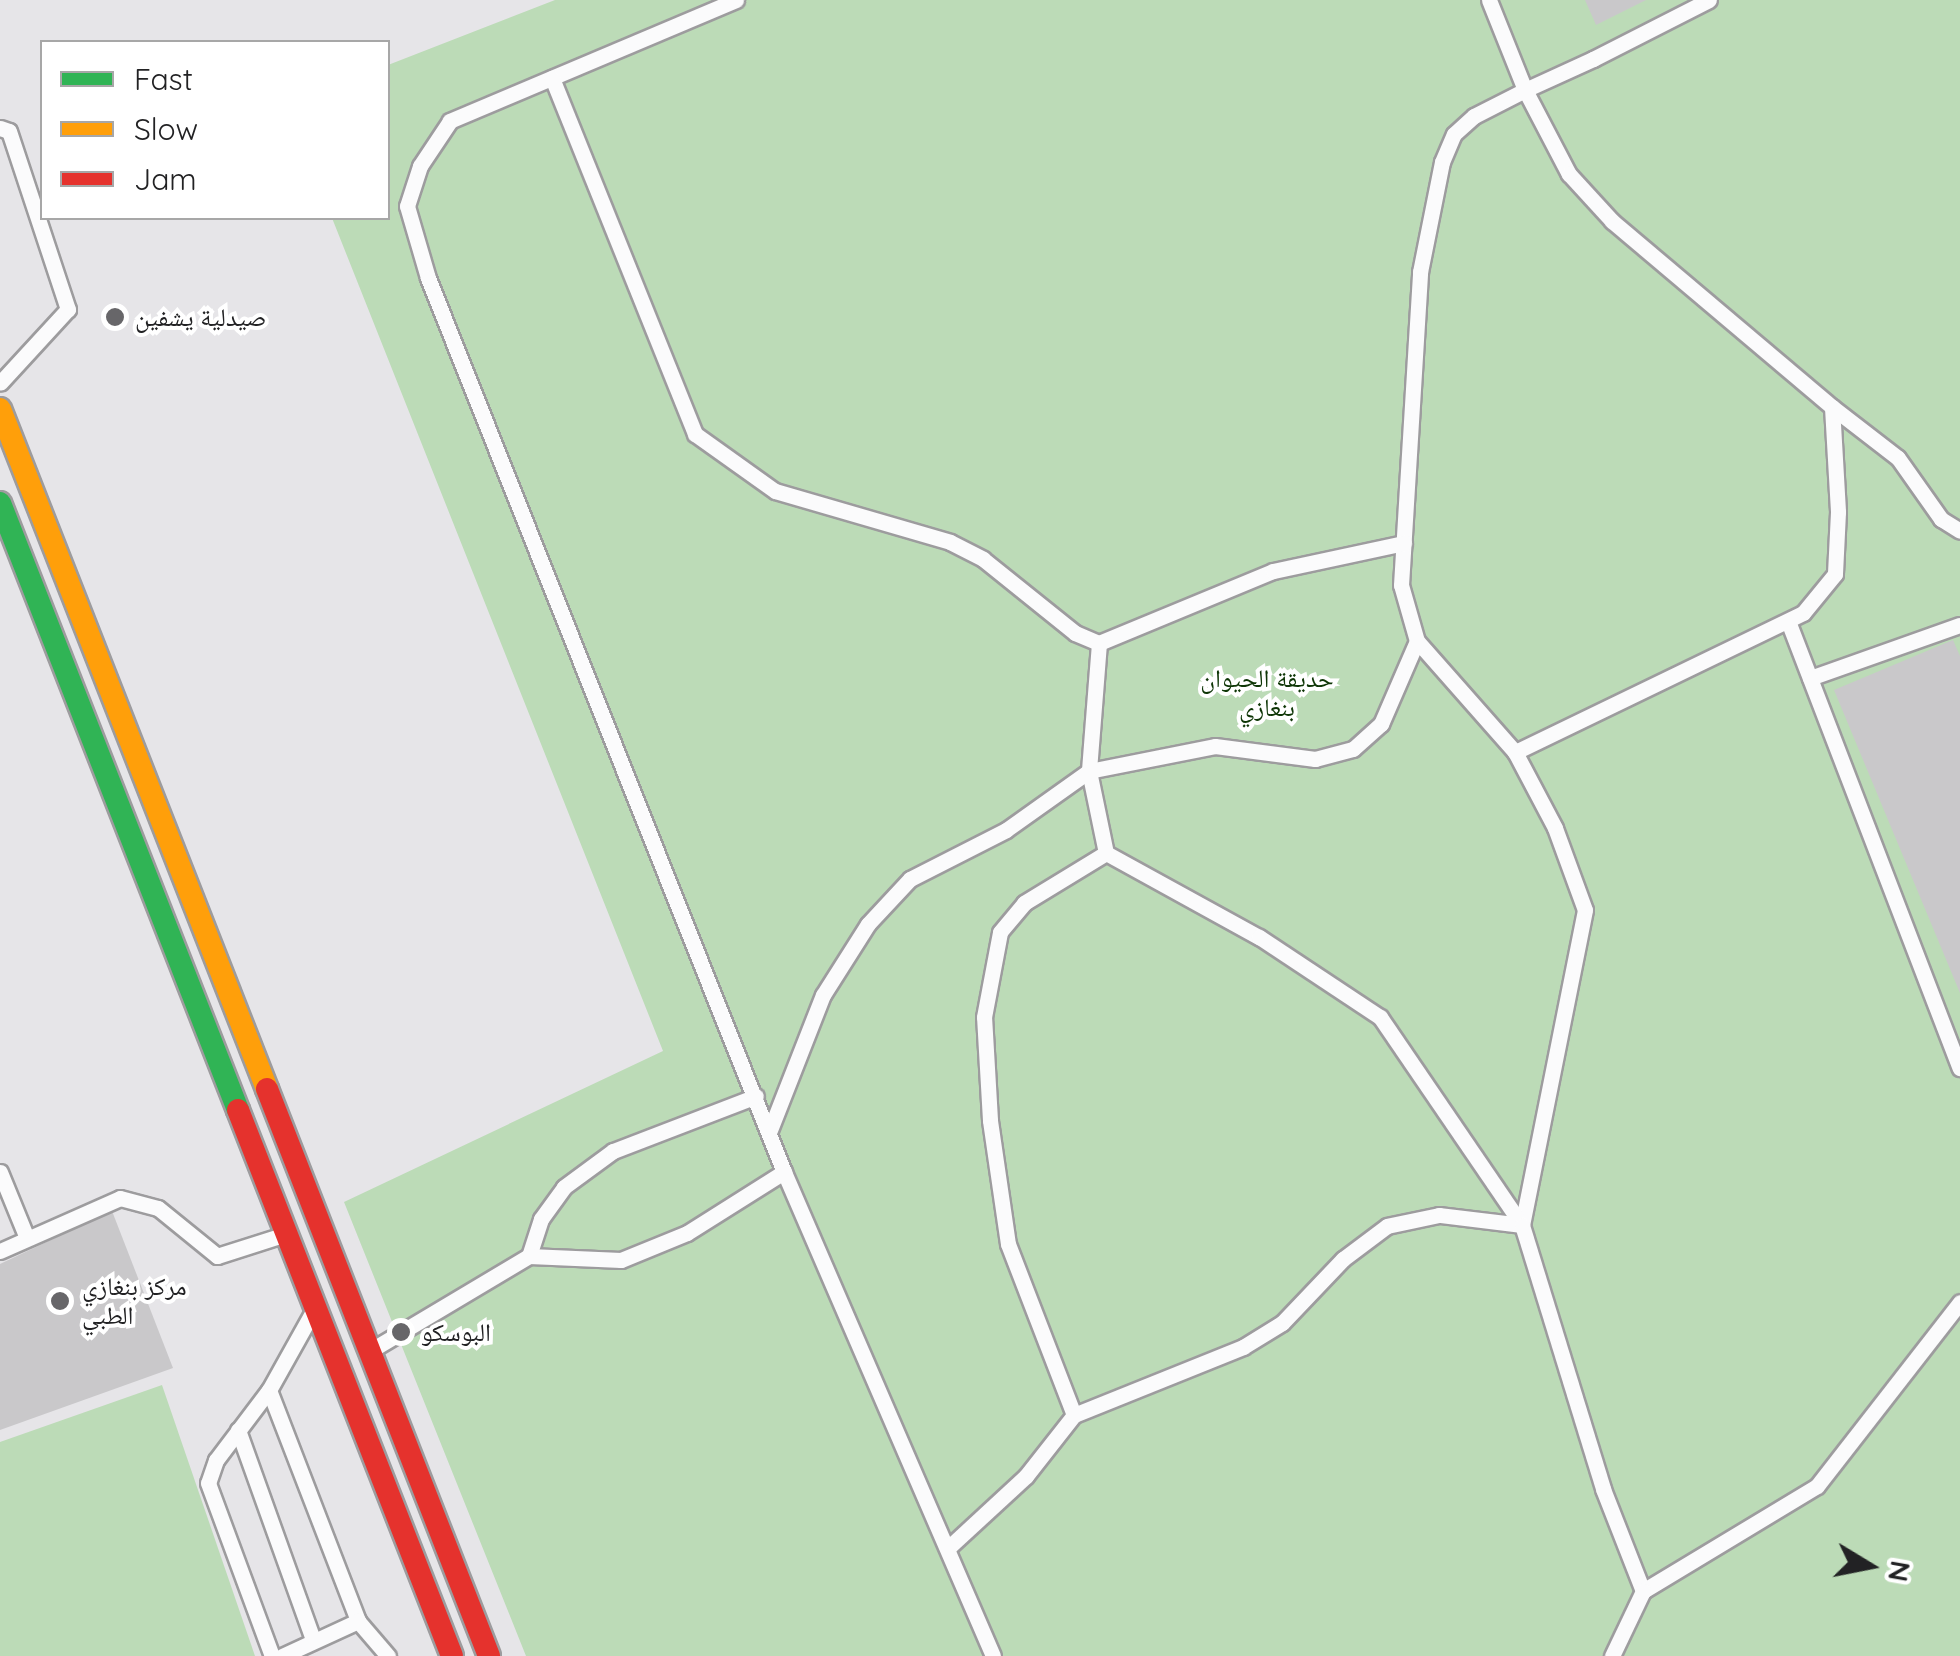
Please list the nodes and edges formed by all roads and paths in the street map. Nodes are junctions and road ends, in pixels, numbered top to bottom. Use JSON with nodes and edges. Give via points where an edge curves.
{"nodes":[{"id":1,"x":736,"y":0,"type":"edge"},
{"id":2,"x":1489,"y":0,"type":"edge"},
{"id":3,"x":1709,"y":0,"type":"edge"},
{"id":4,"x":552,"y":78,"type":"junction"},
{"id":5,"x":1525,"y":90,"type":"junction"},
{"id":6,"x":0,"y":128,"type":"edge"},
{"id":7,"x":0,"y":384,"type":"edge"},
{"id":8,"x":1832,"y":407,"type":"junction"},
{"id":9,"x":0,"y":409,"type":"edge"},
{"id":10,"x":0,"y":503,"type":"edge"},
{"id":11,"x":1960,"y":530,"type":"edge"},
{"id":12,"x":1404,"y":543,"type":"junction"},
{"id":13,"x":1788,"y":620,"type":"junction"},
{"id":14,"x":1960,"y":624,"type":"edge"},
{"id":15,"x":1416,"y":641,"type":"junction"},
{"id":16,"x":1099,"y":643,"type":"junction"},
{"id":17,"x":1810,"y":678,"type":"junction"},
{"id":18,"x":1515,"y":752,"type":"junction"},
{"id":19,"x":1089,"y":771,"type":"junction"},
{"id":20,"x":1106,"y":853,"type":"junction"},
{"id":21,"x":1960,"y":1068,"type":"edge"},
{"id":22,"x":756,"y":1096,"type":"junction"},
{"id":23,"x":770,"y":1130,"type":"junction"},
{"id":24,"x":0,"y":1172,"type":"edge"},
{"id":25,"x":784,"y":1172,"type":"junction"},
{"id":26,"x":1522,"y":1225,"type":"junction"},
{"id":27,"x":287,"y":1234,"type":"junction"},
{"id":28,"x":27,"y":1238,"type":"junction"},
{"id":29,"x":0,"y":1250,"type":"edge"},
{"id":30,"x":529,"y":1256,"type":"junction"},
{"id":31,"x":1960,"y":1302,"type":"edge"},
{"id":32,"x":313,"y":1312,"type":"junction"},
{"id":33,"x":366,"y":1353,"type":"junction"},
{"id":34,"x":269,"y":1390,"type":"junction"},
{"id":35,"x":1074,"y":1415,"type":"junction"},
{"id":36,"x":238,"y":1430,"type":"junction"},
{"id":37,"x":948,"y":1548,"type":"junction"},
{"id":38,"x":1643,"y":1592,"type":"junction"},
{"id":39,"x":358,"y":1622,"type":"junction"},
{"id":40,"x":313,"y":1640,"type":"junction"},
{"id":41,"x":272,"y":1656,"type":"edge"},
{"id":42,"x":282,"y":1656,"type":"edge"},
{"id":43,"x":388,"y":1656,"type":"edge"},
{"id":44,"x":452,"y":1656,"type":"edge"},
{"id":45,"x":488,"y":1656,"type":"edge"},
{"id":46,"x":993,"y":1656,"type":"edge"},
{"id":47,"x":1612,"y":1656,"type":"edge"}],
"edges":[{"from":1,"to":4,"type":"lane"},
{"from":2,"to":5,"type":"lane"},
{"from":3,"to":5,"type":"lane"},
{"from":4,"to":16,"type":"lane","via":[[695,434],[775,491],[950,542],[983,559],[1075,633]]},
{"from":4,"to":22,"type":"lane","via":[[450,121],[420,166],[407,206],[428,278]]},
{"from":5,"to":8,"type":"lane","via":[[1569,174],[1612,222]]},
{"from":5,"to":12,"type":"lane","via":[[1474,116],[1454,134],[1442,162],[1420,272]]},
{"from":6,"to":7,"type":"lane","via":[[9,131],[68,309]]},
{"from":8,"to":11,"type":"lane","via":[[1898,458],[1941,519]]},
{"from":8,"to":13,"type":"lane","via":[[1836,574],[1803,613]]},
{"from":9,"to":33,"type":"main road"},
{"from":10,"to":27,"type":"main road","via":[[21,578]]},
{"from":12,"to":15,"type":"lane","via":[[1401,585]]},
{"from":12,"to":16,"type":"lane","via":[[1273,571]]},
{"from":13,"to":17,"type":"lane"},
{"from":13,"to":18,"type":"lane"},
{"from":14,"to":17,"type":"lane"},
{"from":15,"to":18,"type":"lane"},
{"from":15,"to":19,"type":"lane","via":[[1381,724],[1352,749],[1315,759],[1215,746]]},
{"from":16,"to":19,"type":"lane"},
{"from":17,"to":21,"type":"lane"},
{"from":18,"to":26,"type":"lane","via":[[1555,828],[1585,910]]},
{"from":19,"to":20,"type":"lane"},
{"from":19,"to":23,"type":"lane","via":[[1006,830],[910,879],[868,924],[822,994]]},
{"from":20,"to":26,"type":"lane","via":[[1259,938],[1380,1016]]},
{"from":20,"to":35,"type":"lane","via":[[1024,903],[1000,932],[984,1017],[1008,1244]]},
{"from":22,"to":23,"type":"lane"},
{"from":22,"to":30,"type":"lane","via":[[613,1151],[564,1187],[541,1220]]},
{"from":23,"to":25,"type":"lane"},
{"from":24,"to":28,"type":"lane"},
{"from":25,"to":30,"type":"lane","via":[[687,1233],[621,1260]]},
{"from":25,"to":37,"type":"lane"},
{"from":26,"to":35,"type":"lane","via":[[1439,1215],[1387,1226],[1256,1339]]},
{"from":26,"to":38,"type":"lane","via":[[1603,1489]]},
{"from":27,"to":28,"type":"lane","via":[[217,1256],[158,1208],[134,1198]]},
{"from":27,"to":32,"type":"main road"},
{"from":28,"to":29,"type":"lane"},
{"from":30,"to":33,"type":"lane"},
{"from":31,"to":38,"type":"lane","via":[[1816,1486]]},
{"from":32,"to":34,"type":"lane"},
{"from":32,"to":44,"type":"main road"},
{"from":33,"to":45,"type":"main road"},
{"from":34,"to":36,"type":"lane"},
{"from":34,"to":39,"type":"lane"},
{"from":35,"to":37,"type":"lane","via":[[1026,1476]]},
{"from":36,"to":40,"type":"lane"},
{"from":36,"to":41,"type":"lane","via":[[208,1483]]},
{"from":37,"to":46,"type":"lane"},
{"from":38,"to":47,"type":"lane"},
{"from":39,"to":40,"type":"lane"},
{"from":39,"to":43,"type":"lane"},
{"from":40,"to":42,"type":"lane"}]}
